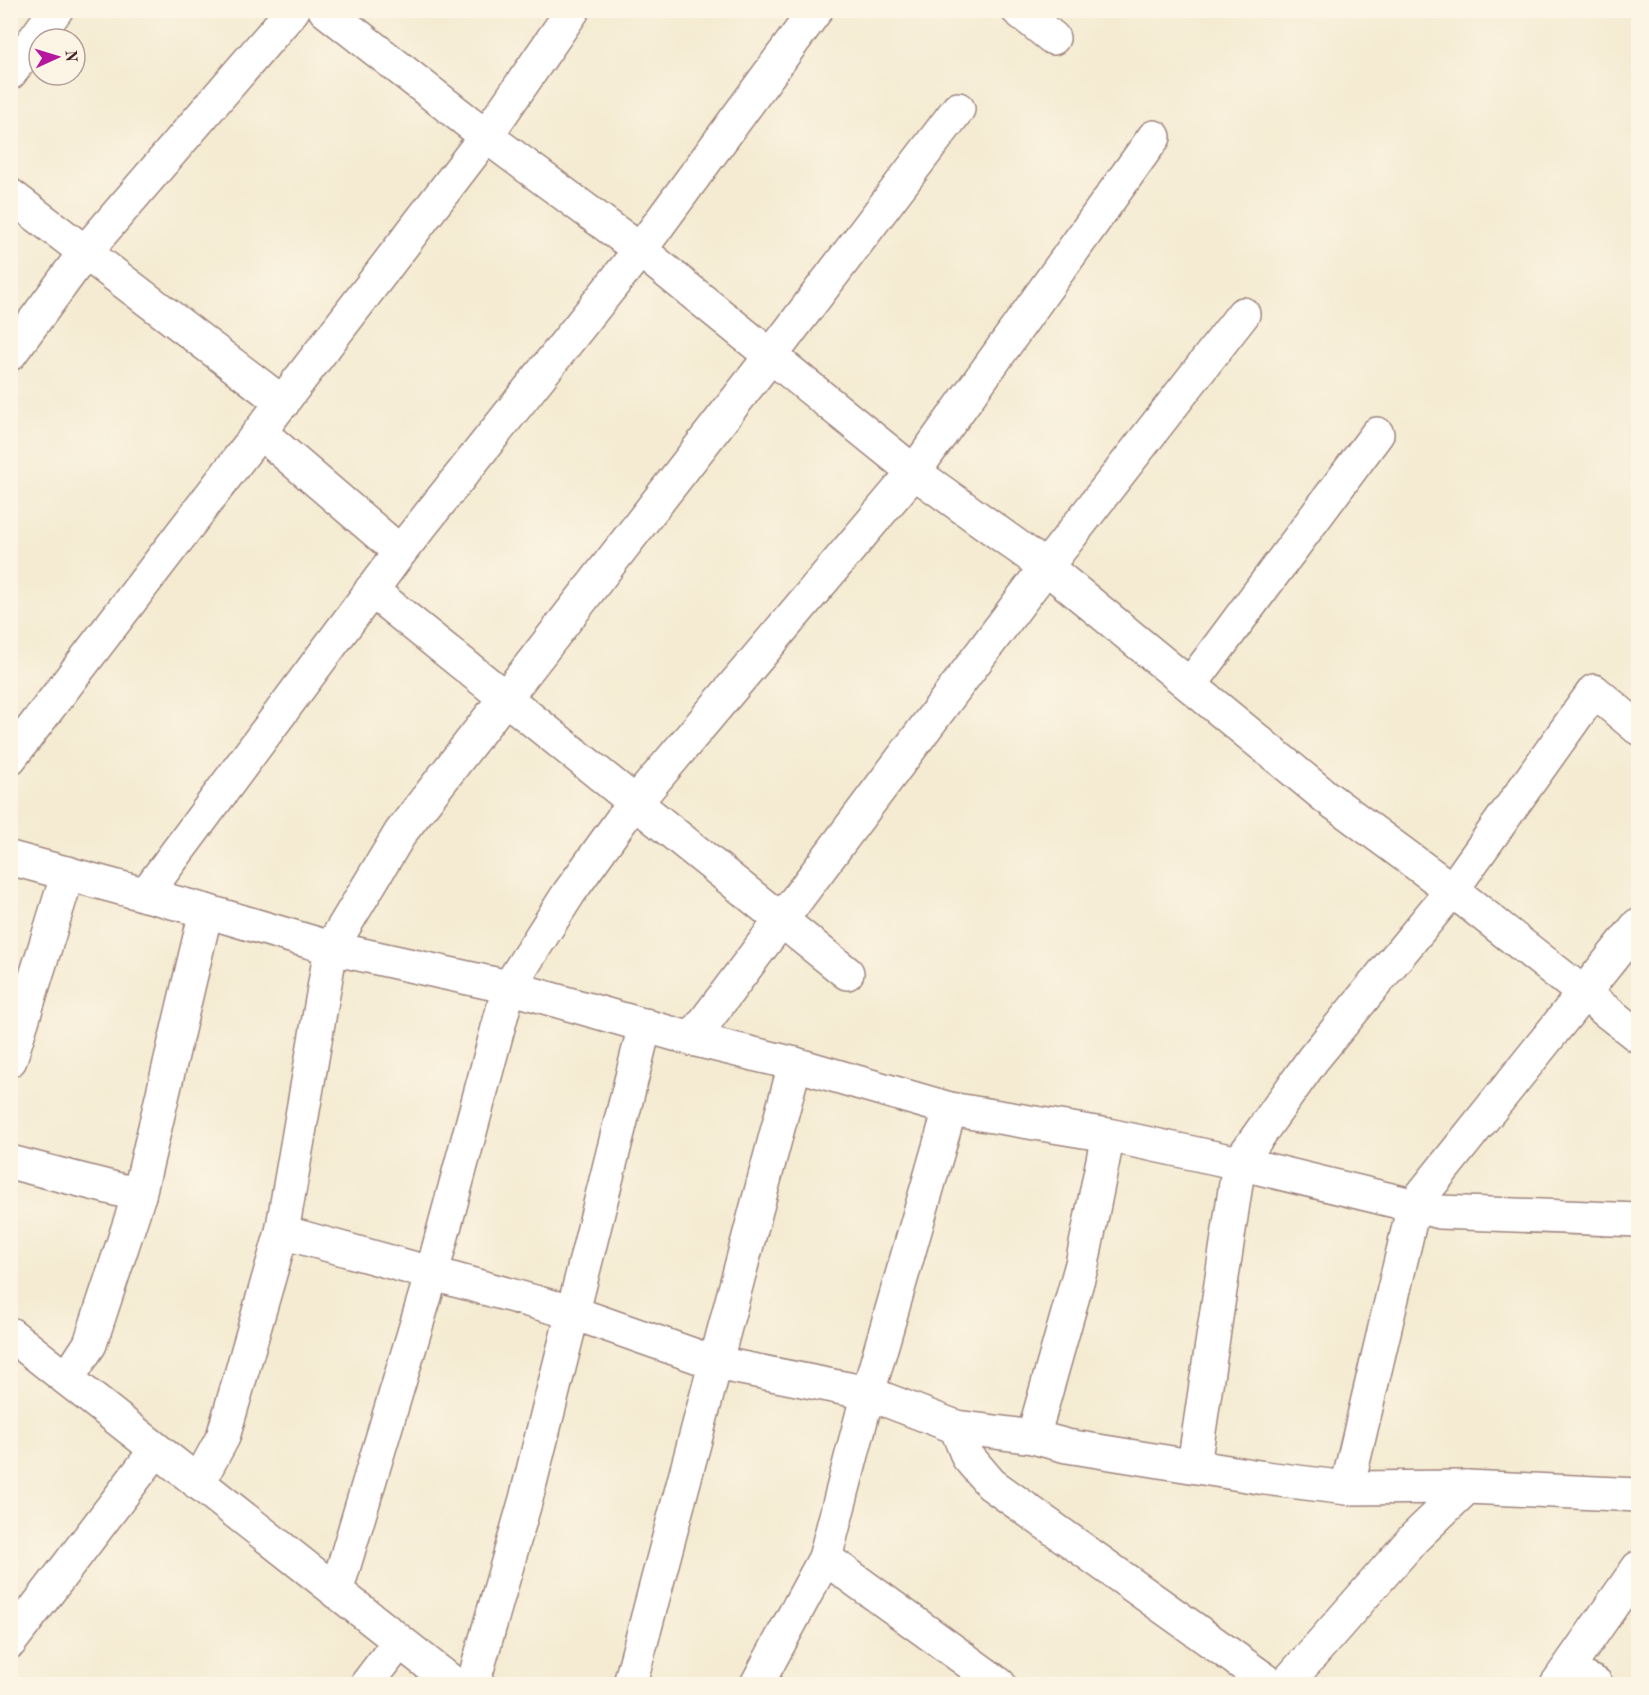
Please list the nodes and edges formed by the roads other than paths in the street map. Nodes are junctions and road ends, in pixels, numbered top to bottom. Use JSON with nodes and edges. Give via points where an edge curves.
{"nodes":[{"id":1,"x":56,"y":10,"type":"edge"},
{"id":2,"x":293,"y":10,"type":"edge"},
{"id":3,"x":326,"y":10,"type":"edge"},
{"id":4,"x":573,"y":10,"type":"edge"},
{"id":5,"x":816,"y":10,"type":"edge"},
{"id":6,"x":1018,"y":10,"type":"edge"},
{"id":7,"x":1053,"y":38,"type":"dead end"},
{"id":8,"x":10,"y":73,"type":"edge"},
{"id":9,"x":958,"y":109,"type":"dead end"},
{"id":10,"x":486,"y":136,"type":"junction"},
{"id":11,"x":1154,"y":137,"type":"dead end"},
{"id":12,"x":10,"y":195,"type":"edge"},
{"id":13,"x":640,"y":250,"type":"junction"},
{"id":14,"x":85,"y":252,"type":"junction"},
{"id":15,"x":1243,"y":314,"type":"dead end"},
{"id":16,"x":10,"y":354,"type":"edge"},
{"id":17,"x":770,"y":357,"type":"junction"},
{"id":18,"x":283,"y":403,"type":"junction"},
{"id":19,"x":261,"y":433,"type":"junction"},
{"id":20,"x":1377,"y":434,"type":"dead end"},
{"id":21,"x":914,"y":472,"type":"junction"},
{"id":22,"x":400,"y":552,"type":"junction"},
{"id":23,"x":1046,"y":567,"type":"junction"},
{"id":24,"x":371,"y":590,"type":"junction"},
{"id":25,"x":1191,"y":684,"type":"junction"},
{"id":26,"x":505,"y":698,"type":"junction"},
{"id":27,"x":1638,"y":728,"type":"edge"},
{"id":28,"x":10,"y":758,"type":"edge"},
{"id":29,"x":634,"y":803,"type":"junction"},
{"id":30,"x":10,"y":858,"type":"edge"},
{"id":31,"x":68,"y":873,"type":"junction"},
{"id":32,"x":1452,"y":890,"type":"junction"},
{"id":33,"x":145,"y":895,"type":"junction"},
{"id":34,"x":206,"y":910,"type":"junction"},
{"id":35,"x":781,"y":920,"type":"junction"},
{"id":36,"x":1638,"y":924,"type":"edge"},
{"id":37,"x":331,"y":948,"type":"junction"},
{"id":38,"x":847,"y":973,"type":"dead end"},
{"id":39,"x":509,"y":987,"type":"junction"},
{"id":40,"x":1582,"y":992,"type":"junction"},
{"id":41,"x":645,"y":1025,"type":"junction"},
{"id":42,"x":1638,"y":1036,"type":"edge"},
{"id":43,"x":692,"y":1039,"type":"junction"},
{"id":44,"x":10,"y":1060,"type":"edge"},
{"id":45,"x":795,"y":1064,"type":"junction"},
{"id":46,"x":950,"y":1109,"type":"junction"},
{"id":47,"x":1108,"y":1135,"type":"junction"},
{"id":48,"x":10,"y":1162,"type":"edge"},
{"id":49,"x":1239,"y":1163,"type":"junction"},
{"id":50,"x":139,"y":1195,"type":"junction"},
{"id":51,"x":1414,"y":1205,"type":"junction"},
{"id":52,"x":1638,"y":1220,"type":"edge"},
{"id":53,"x":282,"y":1232,"type":"junction"},
{"id":54,"x":432,"y":1274,"type":"junction"},
{"id":55,"x":571,"y":1312,"type":"junction"},
{"id":56,"x":13,"y":1343,"type":"edge"},
{"id":57,"x":716,"y":1363,"type":"junction"},
{"id":58,"x":68,"y":1379,"type":"junction"},
{"id":59,"x":868,"y":1394,"type":"junction"},
{"id":60,"x":956,"y":1427,"type":"junction"},
{"id":61,"x":1033,"y":1437,"type":"junction"},
{"id":62,"x":156,"y":1450,"type":"junction"},
{"id":63,"x":1194,"y":1465,"type":"junction"},
{"id":64,"x":198,"y":1483,"type":"junction"},
{"id":65,"x":1467,"y":1487,"type":"junction"},
{"id":66,"x":1347,"y":1488,"type":"junction"},
{"id":67,"x":1638,"y":1495,"type":"edge"},
{"id":68,"x":825,"y":1558,"type":"junction"},
{"id":69,"x":1638,"y":1568,"type":"edge"},
{"id":70,"x":336,"y":1592,"type":"junction"},
{"id":71,"x":10,"y":1642,"type":"edge"},
{"id":72,"x":399,"y":1642,"type":"junction"},
{"id":73,"x":1574,"y":1680,"type":"edge"},
{"id":74,"x":367,"y":1684,"type":"edge"},
{"id":75,"x":454,"y":1684,"type":"edge"},
{"id":76,"x":473,"y":1684,"type":"edge"},
{"id":77,"x":630,"y":1684,"type":"edge"},
{"id":78,"x":757,"y":1684,"type":"edge"},
{"id":79,"x":999,"y":1684,"type":"edge"},
{"id":80,"x":1271,"y":1684,"type":"edge"},
{"id":81,"x":1286,"y":1684,"type":"edge"}],
"edges":[{"from":1,"to":8,"type":"street"},
{"from":2,"to":14,"type":"street"},
{"from":3,"to":10,"type":"street"},
{"from":4,"to":10,"type":"street"},
{"from":5,"to":13,"type":"street"},
{"from":6,"to":7,"type":"street"},
{"from":9,"to":17,"type":"street"},
{"from":10,"to":13,"type":"street"},
{"from":10,"to":18,"type":"street"},
{"from":11,"to":21,"type":"street"},
{"from":12,"to":14,"type":"street"},
{"from":13,"to":17,"type":"street"},
{"from":13,"to":22,"type":"street"},
{"from":14,"to":16,"type":"street"},
{"from":14,"to":18,"type":"street"},
{"from":15,"to":23,"type":"street"},
{"from":17,"to":21,"type":"street"},
{"from":17,"to":26,"type":"street"},
{"from":18,"to":19,"type":"street"},
{"from":19,"to":22,"type":"street"},
{"from":19,"to":28,"type":"street"},
{"from":20,"to":25,"type":"street"},
{"from":21,"to":23,"type":"street"},
{"from":21,"to":29,"type":"street"},
{"from":22,"to":24,"type":"street"},
{"from":23,"to":25,"type":"street"},
{"from":23,"to":35,"type":"street"},
{"from":24,"to":26,"type":"street"},
{"from":24,"to":33,"type":"street"},
{"from":25,"to":32,"type":"street","via":[[1326,797]]},
{"from":26,"to":29,"type":"street"},
{"from":26,"to":37,"type":"street","via":[[401,832]]},
{"from":27,"to":32,"type":"street","via":[[1594,691]]},
{"from":29,"to":35,"type":"street"},
{"from":29,"to":39,"type":"street","via":[[569,893]]},
{"from":30,"to":31,"type":"street"},
{"from":31,"to":33,"type":"street"},
{"from":31,"to":44,"type":"street"},
{"from":32,"to":40,"type":"street"},
{"from":32,"to":49,"type":"street","via":[[1313,1059]]},
{"from":33,"to":34,"type":"street"},
{"from":34,"to":37,"type":"street"},
{"from":34,"to":50,"type":"street"},
{"from":35,"to":38,"type":"street"},
{"from":35,"to":43,"type":"street"},
{"from":36,"to":40,"type":"street"},
{"from":37,"to":39,"type":"street"},
{"from":37,"to":53,"type":"street"},
{"from":39,"to":41,"type":"street"},
{"from":39,"to":54,"type":"street"},
{"from":40,"to":42,"type":"street"},
{"from":40,"to":51,"type":"street"},
{"from":41,"to":43,"type":"street"},
{"from":41,"to":55,"type":"street"},
{"from":43,"to":45,"type":"street"},
{"from":45,"to":46,"type":"street"},
{"from":45,"to":57,"type":"street"},
{"from":46,"to":47,"type":"street"},
{"from":46,"to":59,"type":"street"},
{"from":47,"to":49,"type":"street"},
{"from":47,"to":61,"type":"street","via":[[1082,1264]]},
{"from":48,"to":50,"type":"street"},
{"from":49,"to":51,"type":"street"},
{"from":49,"to":63,"type":"street"},
{"from":50,"to":58,"type":"street","via":[[90,1344]]},
{"from":51,"to":52,"type":"street","via":[[1440,1212]]},
{"from":51,"to":66,"type":"street"},
{"from":53,"to":54,"type":"street"},
{"from":53,"to":64,"type":"street","via":[[223,1437]]},
{"from":54,"to":55,"type":"street"},
{"from":54,"to":70,"type":"street"},
{"from":55,"to":57,"type":"street"},
{"from":55,"to":76,"type":"street","via":[[526,1499]]},
{"from":56,"to":58,"type":"street"},
{"from":57,"to":59,"type":"street"},
{"from":57,"to":77,"type":"street"},
{"from":58,"to":62,"type":"street"},
{"from":59,"to":60,"type":"street"},
{"from":59,"to":68,"type":"street"},
{"from":60,"to":61,"type":"street"},
{"from":60,"to":80,"type":"street","via":[[968,1457],[991,1484]]},
{"from":61,"to":63,"type":"street","via":[[1067,1446]]},
{"from":62,"to":64,"type":"street"},
{"from":62,"to":71,"type":"street"},
{"from":63,"to":66,"type":"street"},
{"from":64,"to":70,"type":"street"},
{"from":65,"to":66,"type":"street"},
{"from":65,"to":67,"type":"street"},
{"from":65,"to":81,"type":"street","via":[[1414,1538]]},
{"from":68,"to":78,"type":"street"},
{"from":68,"to":79,"type":"street"},
{"from":69,"to":73,"type":"street"},
{"from":70,"to":72,"type":"street"},
{"from":72,"to":74,"type":"street"},
{"from":72,"to":75,"type":"street"}]}
